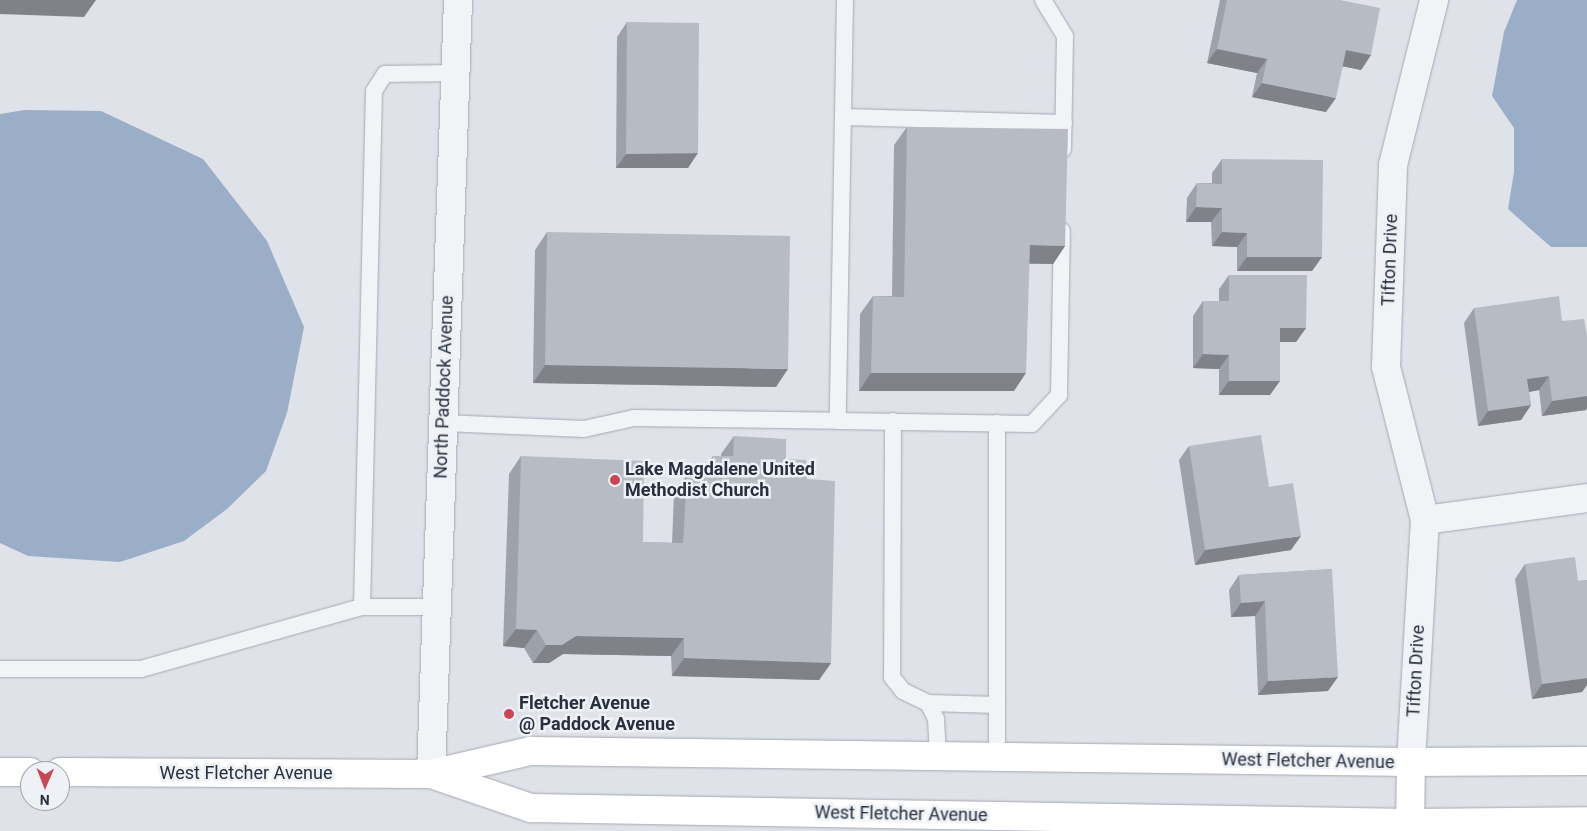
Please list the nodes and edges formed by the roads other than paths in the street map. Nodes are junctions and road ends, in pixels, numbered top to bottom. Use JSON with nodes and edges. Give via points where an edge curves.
{"nodes":[{"id":1,"x":458,"y":0,"type":"edge"},
{"id":2,"x":845,"y":0,"type":"edge"},
{"id":3,"x":1043,"y":0,"type":"edge"},
{"id":4,"x":1434,"y":0,"type":"edge"},
{"id":5,"x":455,"y":74,"type":"junction"},
{"id":6,"x":844,"y":117,"type":"junction"},
{"id":7,"x":1064,"y":123,"type":"junction"},
{"id":8,"x":1063,"y":162,"type":"edge"},
{"id":9,"x":1062,"y":210,"type":"edge"},
{"id":10,"x":838,"y":421,"type":"junction"},
{"id":11,"x":893,"y":421,"type":"junction"},
{"id":12,"x":998,"y":422,"type":"junction"},
{"id":13,"x":443,"y":423,"type":"junction"},
{"id":14,"x":1587,"y":498,"type":"edge"},
{"id":15,"x":1425,"y":520,"type":"junction"},
{"id":16,"x":362,"y":606,"type":"junction"},
{"id":17,"x":437,"y":607,"type":"junction"},
{"id":18,"x":0,"y":669,"type":"edge"},
{"id":19,"x":928,"y":703,"type":"junction"},
{"id":20,"x":997,"y":705,"type":"junction"},
{"id":21,"x":938,"y":757,"type":"junction"},
{"id":22,"x":997,"y":758,"type":"junction"},
{"id":23,"x":1587,"y":760,"type":"edge"},
{"id":24,"x":1411,"y":762,"type":"junction"},
{"id":25,"x":0,"y":772,"type":"edge"},
{"id":26,"x":20,"y":772,"type":"edge"},
{"id":27,"x":70,"y":772,"type":"edge"},
{"id":28,"x":432,"y":774,"type":"junction"},
{"id":29,"x":1587,"y":821,"type":"edge"},
{"id":30,"x":1410,"y":827,"type":"edge"}],
"edges":[{"from":1,"to":5,"type":"street","name":"North Paddock Avenue"},
{"from":2,"to":6,"type":"lane"},
{"from":3,"to":7,"type":"lane","via":[[1065,36]]},
{"from":4,"to":15,"type":"street","name":"Tifton Drive","via":[[1393,165],[1386,367]]},
{"from":5,"to":13,"type":"street","name":"North Paddock Avenue"},
{"from":5,"to":16,"type":"lane","via":[[385,74],[374,91]]},
{"from":6,"to":7,"type":"lane"},
{"from":6,"to":10,"type":"lane"},
{"from":7,"to":8,"type":"lane"},
{"from":9,"to":12,"type":"lane","via":[[1059,395],[1032,424]]},
{"from":10,"to":11,"type":"lane"},
{"from":10,"to":13,"type":"lane","via":[[634,418],[584,428]]},
{"from":11,"to":12,"type":"lane"},
{"from":11,"to":19,"type":"lane","via":[[892,678],[904,691]]},
{"from":12,"to":20,"type":"lane"},
{"from":13,"to":17,"type":"street","name":"North Paddock Avenue"},
{"from":14,"to":15,"type":"street"},
{"from":15,"to":24,"type":"street","name":"Tifton Drive"},
{"from":16,"to":17,"type":"lane"},
{"from":16,"to":18,"type":"lane","via":[[141,669]]},
{"from":17,"to":28,"type":"street","name":"North Paddock Avenue"},
{"from":19,"to":20,"type":"lane"},
{"from":19,"to":21,"type":"lane","via":[[936,719]]},
{"from":20,"to":22,"type":"lane"},
{"from":21,"to":22,"type":"main road","name":"West Fletcher Avenue"},
{"from":21,"to":28,"type":"main road","name":"West Fletcher Avenue","via":[[531,751]]},
{"from":22,"to":24,"type":"main road","name":"West Fletcher Avenue"},
{"from":23,"to":24,"type":"main road","name":"West Fletcher Avenue"},
{"from":24,"to":30,"type":"main road"},
{"from":25,"to":26,"type":"main road"},
{"from":27,"to":28,"type":"main road","name":"West Fletcher Avenue"},
{"from":28,"to":30,"type":"main road","name":"West Fletcher Avenue","via":[[532,808]]},
{"from":29,"to":30,"type":"main road","name":"West Fletcher Avenue"}]}
